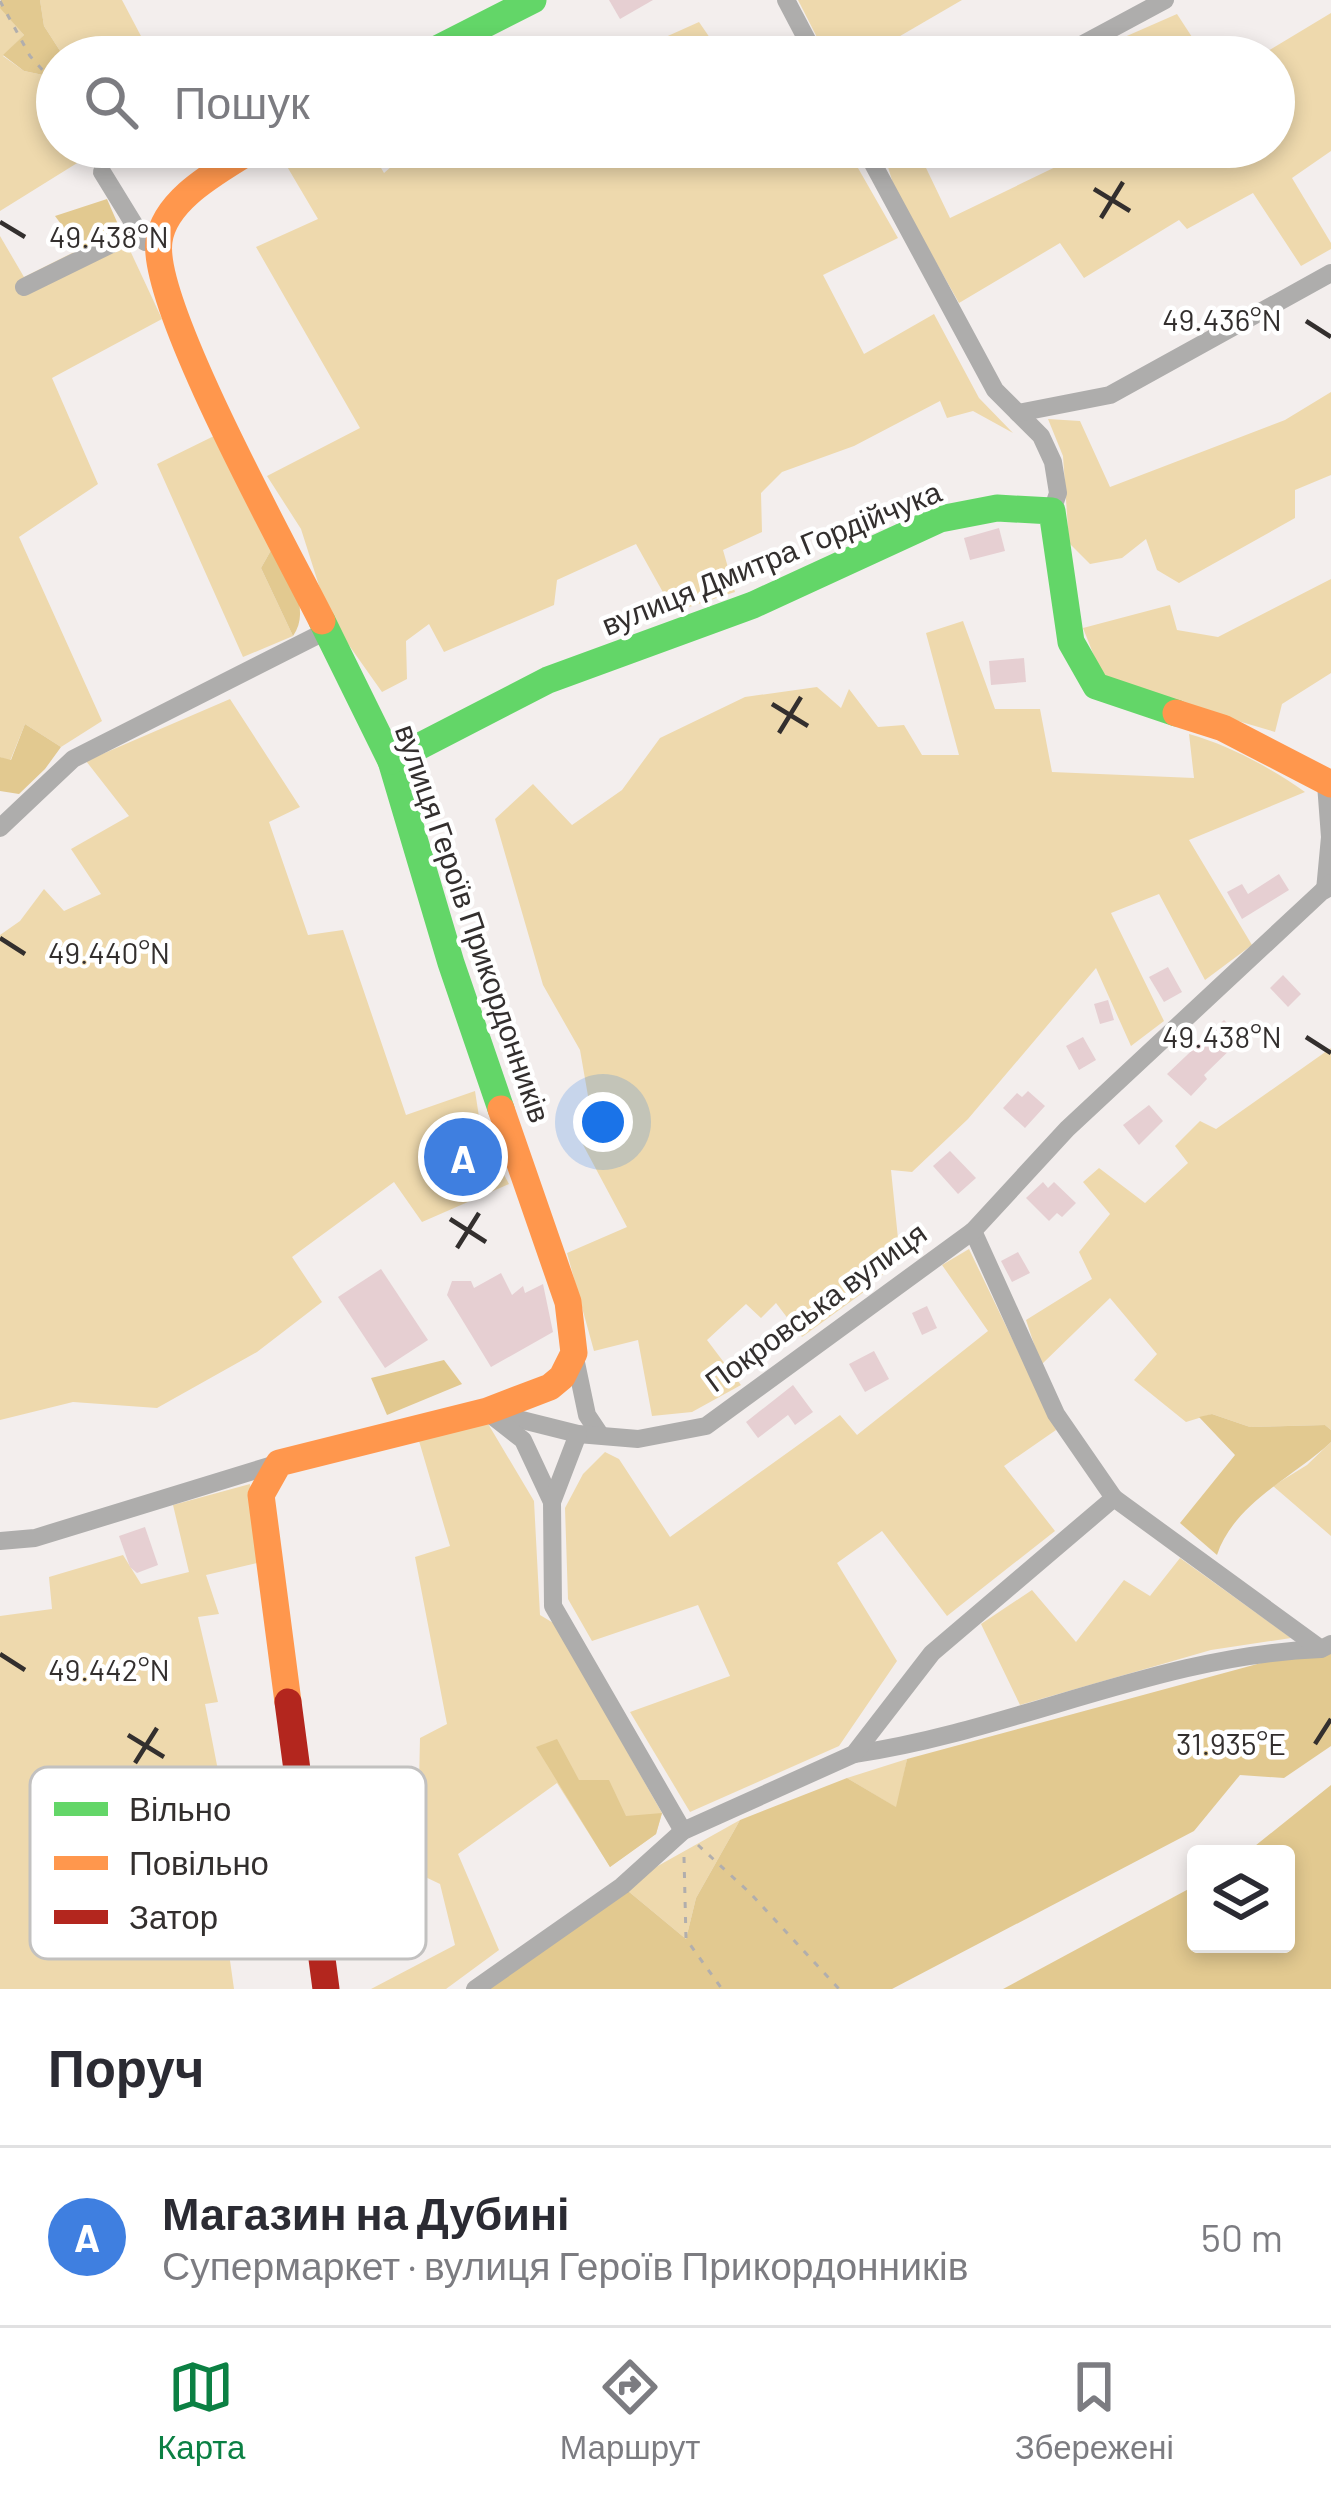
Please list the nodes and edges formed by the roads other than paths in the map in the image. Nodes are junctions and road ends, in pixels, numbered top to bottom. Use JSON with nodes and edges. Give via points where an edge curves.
{"nodes":[{"id":1,"x":533,"y":0,"type":"edge"},
{"id":2,"x":786,"y":0,"type":"edge"},
{"id":3,"x":1165,"y":0,"type":"edge"},
{"id":4,"x":463,"y":36,"type":"edge"},
{"id":5,"x":805,"y":36,"type":"edge"},
{"id":6,"x":1098,"y":36,"type":"edge"},
{"id":7,"x":224,"y":168,"type":"edge"},
{"id":8,"x":875,"y":168,"type":"edge"},
{"id":9,"x":102,"y":172,"type":"dead end"},
{"id":10,"x":138,"y":231,"type":"junction"},
{"id":11,"x":160,"y":266,"type":"junction"},
{"id":12,"x":1331,"y":273,"type":"edge"},
{"id":13,"x":24,"y":287,"type":"dead end"},
{"id":14,"x":1018,"y":412,"type":"junction"},
{"id":15,"x":1052,"y":511,"type":"junction"},
{"id":16,"x":324,"y":632,"type":"junction"},
{"id":17,"x":391,"y":761,"type":"junction"},
{"id":18,"x":1329,"y":784,"type":"edge"},
{"id":19,"x":0,"y":828,"type":"edge"},
{"id":20,"x":1328,"y":886,"type":"edge"},
{"id":21,"x":973,"y":1231,"type":"junction"},
{"id":22,"x":574,"y":1353,"type":"junction"},
{"id":23,"x":487,"y":1411,"type":"junction"},
{"id":24,"x":578,"y":1433,"type":"junction"},
{"id":25,"x":599,"y":1433,"type":"junction"},
{"id":26,"x":279,"y":1463,"type":"junction"},
{"id":27,"x":1114,"y":1498,"type":"junction"},
{"id":28,"x":552,"y":1502,"type":"junction"},
{"id":29,"x":0,"y":1541,"type":"edge"},
{"id":30,"x":1326,"y":1647,"type":"edge"},
{"id":31,"x":854,"y":1754,"type":"junction"},
{"id":32,"x":296,"y":1767,"type":"edge"},
{"id":33,"x":683,"y":1831,"type":"junction"},
{"id":34,"x":322,"y":1959,"type":"edge"},
{"id":35,"x":326,"y":1989,"type":"edge"},
{"id":36,"x":475,"y":1989,"type":"edge"}],
"edges":[{"from":1,"to":4,"type":"street"},
{"from":2,"to":5,"type":"street"},
{"from":3,"to":6,"type":"street"},
{"from":7,"to":11,"type":"street","via":[[170,216],[159,240]]},
{"from":8,"to":14,"type":"street","via":[[995,390]]},
{"from":9,"to":10,"type":"street","name":"вулиця Героїв Прикордонників"},
{"from":10,"to":11,"type":"street","name":"вулиця Героїв Прикордонників"},
{"from":10,"to":13,"type":"street"},
{"from":11,"to":16,"type":"street","name":"вулиця Героїв Прикордонників","via":[[205,386]]},
{"from":12,"to":14,"type":"street","via":[[1110,395]]},
{"from":14,"to":15,"type":"street","via":[[1053,462]]},
{"from":15,"to":17,"type":"street","name":"вулиця Дмитра Гордійчука","via":[[997,508],[940,520],[753,605],[548,680]]},
{"from":15,"to":18,"type":"street","via":[[1071,642],[1096,686],[1223,728]]},
{"from":16,"to":17,"type":"street","name":"вулиця Героїв Прикордонників"},
{"from":16,"to":19,"type":"street","via":[[73,759]]},
{"from":17,"to":22,"type":"street","name":"вулиця Героїв Прикордонників","via":[[568,1302]]},
{"from":18,"to":20,"type":"street"},
{"from":20,"to":21,"type":"street","name":"Покровська вулиця","via":[[1067,1130]]},
{"from":21,"to":25,"type":"street","name":"Покровська вулиця","via":[[706,1426],[638,1439]]},
{"from":21,"to":27,"type":"street","via":[[1056,1414]]},
{"from":22,"to":23,"type":"street","via":[[550,1387]]},
{"from":22,"to":25,"type":"street","via":[[587,1415]]},
{"from":23,"to":24,"type":"street","name":"Покровська вулиця"},
{"from":23,"to":26,"type":"street","name":"Покровська вулиця"},
{"from":23,"to":28,"type":"street","via":[[523,1440]]},
{"from":24,"to":25,"type":"street","name":"Покровська вулиця"},
{"from":24,"to":28,"type":"street"},
{"from":26,"to":29,"type":"street","name":"Покровська вулиця","via":[[35,1538]]},
{"from":26,"to":32,"type":"street","via":[[260,1495]]},
{"from":27,"to":30,"type":"street"},
{"from":27,"to":31,"type":"street","via":[[932,1653]]},
{"from":28,"to":33,"type":"street","via":[[554,1606]]},
{"from":30,"to":31,"type":"street","via":[[1206,1664]]},
{"from":31,"to":33,"type":"street"},
{"from":33,"to":36,"type":"street","via":[[622,1886]]},
{"from":34,"to":35,"type":"street"}]}
